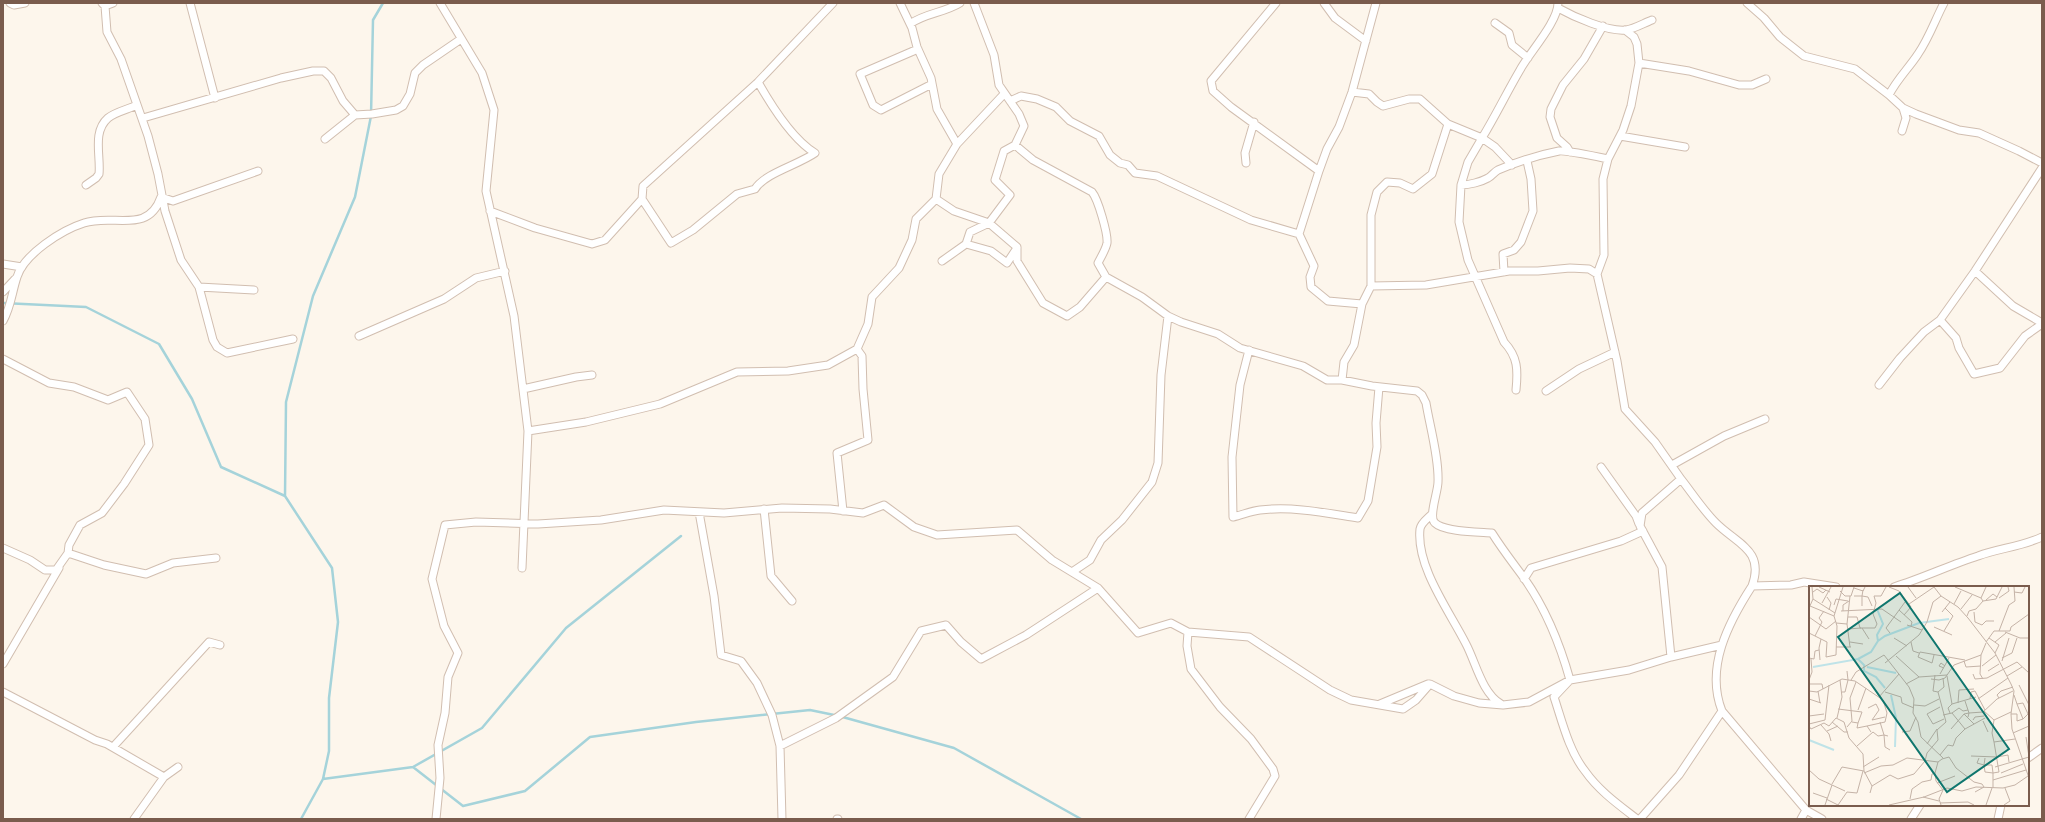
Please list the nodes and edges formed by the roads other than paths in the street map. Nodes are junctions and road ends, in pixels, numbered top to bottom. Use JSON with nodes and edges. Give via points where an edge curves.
{"nodes":[{"id":1,"x":10,"y":3,"type":"edge"},
{"id":2,"x":25,"y":3,"type":"edge"},
{"id":3,"x":113,"y":3,"type":"edge"},
{"id":4,"x":190,"y":3,"type":"edge"},
{"id":5,"x":440,"y":3,"type":"edge"},
{"id":6,"x":833,"y":3,"type":"edge"},
{"id":7,"x":900,"y":3,"type":"edge"},
{"id":8,"x":960,"y":3,"type":"edge"},
{"id":9,"x":974,"y":3,"type":"edge"},
{"id":10,"x":1276,"y":3,"type":"edge"},
{"id":11,"x":1324,"y":3,"type":"edge"},
{"id":12,"x":1376,"y":3,"type":"edge"},
{"id":13,"x":1747,"y":3,"type":"edge"},
{"id":14,"x":1944,"y":3,"type":"edge"},
{"id":15,"x":103,"y":5,"type":"edge"},
{"id":16,"x":1558,"y":6,"type":"edge"},
{"id":17,"x":1652,"y":20,"type":"dead end"},
{"id":18,"x":1495,"y":22,"type":"dead end"},
{"id":19,"x":910,"y":24,"type":"junction"},
{"id":20,"x":1603,"y":26,"type":"junction"},
{"id":21,"x":1625,"y":30,"type":"junction"},
{"id":22,"x":461,"y":39,"type":"junction"},
{"id":23,"x":1366,"y":41,"type":"junction"},
{"id":24,"x":918,"y":50,"type":"junction"},
{"id":25,"x":1528,"y":58,"type":"junction"},
{"id":26,"x":1639,"y":63,"type":"junction"},
{"id":27,"x":1766,"y":79,"type":"dead end"},
{"id":28,"x":758,"y":82,"type":"junction"},
{"id":29,"x":932,"y":84,"type":"junction"},
{"id":30,"x":1352,"y":92,"type":"junction"},
{"id":31,"x":1004,"y":94,"type":"junction"},
{"id":32,"x":1889,"y":95,"type":"junction"},
{"id":33,"x":215,"y":98,"type":"junction"},
{"id":34,"x":1010,"y":101,"type":"junction"},
{"id":35,"x":137,"y":105,"type":"junction"},
{"id":36,"x":1903,"y":108,"type":"junction"},
{"id":37,"x":355,"y":115,"type":"junction"},
{"id":38,"x":143,"y":118,"type":"junction"},
{"id":39,"x":1254,"y":122,"type":"junction"},
{"id":40,"x":1448,"y":124,"type":"junction"},
{"id":41,"x":1902,"y":131,"type":"dead end"},
{"id":42,"x":1620,"y":136,"type":"junction"},
{"id":43,"x":1482,"y":138,"type":"junction"},
{"id":44,"x":325,"y":139,"type":"dead end"},
{"id":45,"x":957,"y":144,"type":"junction"},
{"id":46,"x":1015,"y":145,"type":"junction"},
{"id":47,"x":1685,"y":147,"type":"dead end"},
{"id":48,"x":1570,"y":152,"type":"junction"},
{"id":49,"x":1608,"y":159,"type":"junction"},
{"id":50,"x":1526,"y":161,"type":"junction"},
{"id":51,"x":1246,"y":163,"type":"dead end"},
{"id":52,"x":2042,"y":163,"type":"edge"},
{"id":53,"x":1512,"y":165,"type":"junction"},
{"id":54,"x":2042,"y":168,"type":"edge"},
{"id":55,"x":258,"y":171,"type":"dead end"},
{"id":56,"x":1319,"y":172,"type":"junction"},
{"id":57,"x":86,"y":185,"type":"dead end"},
{"id":58,"x":1461,"y":185,"type":"junction"},
{"id":59,"x":161,"y":197,"type":"junction"},
{"id":60,"x":642,"y":199,"type":"junction"},
{"id":61,"x":936,"y":199,"type":"junction"},
{"id":62,"x":490,"y":211,"type":"junction"},
{"id":63,"x":989,"y":223,"type":"junction"},
{"id":64,"x":1300,"y":234,"type":"junction"},
{"id":65,"x":966,"y":244,"type":"junction"},
{"id":66,"x":1017,"y":246,"type":"junction"},
{"id":67,"x":942,"y":261,"type":"dead end"},
{"id":68,"x":3,"y":264,"type":"edge"},
{"id":69,"x":22,"y":267,"type":"junction"},
{"id":70,"x":505,"y":271,"type":"junction"},
{"id":71,"x":1975,"y":271,"type":"junction"},
{"id":72,"x":1504,"y":272,"type":"junction"},
{"id":73,"x":1597,"y":274,"type":"junction"},
{"id":74,"x":1106,"y":277,"type":"junction"},
{"id":75,"x":1476,"y":277,"type":"junction"},
{"id":76,"x":16,"y":278,"type":"junction"},
{"id":77,"x":1371,"y":286,"type":"junction"},
{"id":78,"x":199,"y":287,"type":"junction"},
{"id":79,"x":254,"y":290,"type":"dead end"},
{"id":80,"x":3,"y":292,"type":"edge"},
{"id":81,"x":1362,"y":304,"type":"junction"},
{"id":82,"x":1168,"y":316,"type":"junction"},
{"id":83,"x":1940,"y":320,"type":"junction"},
{"id":84,"x":3,"y":321,"type":"edge"},
{"id":85,"x":2042,"y":324,"type":"edge"},
{"id":86,"x":359,"y":336,"type":"dead end"},
{"id":87,"x":293,"y":339,"type":"dead end"},
{"id":88,"x":857,"y":349,"type":"junction"},
{"id":89,"x":1249,"y":350,"type":"junction"},
{"id":90,"x":1615,"y":352,"type":"junction"},
{"id":91,"x":3,"y":359,"type":"edge"},
{"id":92,"x":592,"y":376,"type":"dead end"},
{"id":93,"x":1342,"y":380,"type":"junction"},
{"id":94,"x":1879,"y":385,"type":"dead end"},
{"id":95,"x":1379,"y":387,"type":"junction"},
{"id":96,"x":523,"y":389,"type":"junction"},
{"id":97,"x":1516,"y":390,"type":"dead end"},
{"id":98,"x":1546,"y":391,"type":"dead end"},
{"id":99,"x":1765,"y":419,"type":"dead end"},
{"id":100,"x":528,"y":430,"type":"junction"},
{"id":101,"x":1672,"y":465,"type":"junction"},
{"id":102,"x":1601,"y":467,"type":"dead end"},
{"id":103,"x":1681,"y":478,"type":"junction"},
{"id":104,"x":764,"y":509,"type":"junction"},
{"id":105,"x":843,"y":511,"type":"junction"},
{"id":106,"x":699,"y":512,"type":"junction"},
{"id":107,"x":1431,"y":515,"type":"junction"},
{"id":108,"x":524,"y":523,"type":"junction"},
{"id":109,"x":1641,"y":529,"type":"junction"},
{"id":110,"x":2042,"y":537,"type":"edge"},
{"id":111,"x":3,"y":548,"type":"edge"},
{"id":112,"x":68,"y":553,"type":"junction"},
{"id":113,"x":216,"y":558,"type":"dead end"},
{"id":114,"x":61,"y":565,"type":"junction"},
{"id":115,"x":522,"y":568,"type":"dead end"},
{"id":116,"x":1072,"y":572,"type":"junction"},
{"id":117,"x":1524,"y":578,"type":"junction"},
{"id":118,"x":1752,"y":586,"type":"junction"},
{"id":119,"x":1830,"y":586,"type":"edge"},
{"id":120,"x":1897,"y":586,"type":"edge"},
{"id":121,"x":1098,"y":588,"type":"junction"},
{"id":122,"x":792,"y":601,"type":"dead end"},
{"id":123,"x":1188,"y":632,"type":"junction"},
{"id":124,"x":220,"y":645,"type":"dead end"},
{"id":125,"x":1722,"y":645,"type":"junction"},
{"id":126,"x":1671,"y":657,"type":"junction"},
{"id":127,"x":3,"y":664,"type":"edge"},
{"id":128,"x":1570,"y":680,"type":"junction"},
{"id":129,"x":1430,"y":684,"type":"junction"},
{"id":130,"x":3,"y":692,"type":"edge"},
{"id":131,"x":1380,"y":704,"type":"junction"},
{"id":132,"x":1503,"y":705,"type":"junction"},
{"id":133,"x":1722,"y":711,"type":"junction"},
{"id":134,"x":780,"y":746,"type":"junction"},
{"id":135,"x":113,"y":748,"type":"junction"},
{"id":136,"x":2042,"y":748,"type":"edge"},
{"id":137,"x":2029,"y":757,"type":"edge"},
{"id":138,"x":178,"y":767,"type":"dead end"},
{"id":139,"x":164,"y":777,"type":"junction"},
{"id":140,"x":1919,"y":806,"type":"edge"},
{"id":141,"x":2001,"y":806,"type":"edge"},
{"id":142,"x":1806,"y":810,"type":"junction"},
{"id":143,"x":134,"y":819,"type":"edge"},
{"id":144,"x":436,"y":819,"type":"edge"},
{"id":145,"x":782,"y":819,"type":"edge"},
{"id":146,"x":1249,"y":819,"type":"edge"},
{"id":147,"x":1639,"y":819,"type":"edge"},
{"id":148,"x":1801,"y":819,"type":"edge"},
{"id":149,"x":1822,"y":819,"type":"edge"},
{"id":150,"x":1911,"y":819,"type":"edge"},
{"id":151,"x":1998,"y":819,"type":"edge"}],
"edges":[{"from":1,"to":2,"type":"street"},
{"from":3,"to":15,"type":"street"},
{"from":4,"to":33,"type":"street"},
{"from":5,"to":22,"type":"street"},
{"from":6,"to":28,"type":"street"},
{"from":7,"to":19,"type":"street"},
{"from":8,"to":19,"type":"street","via":[[952,8],[919,17]]},
{"from":9,"to":31,"type":"street","via":[[994,54]]},
{"from":10,"to":39,"type":"street","via":[[1211,80],[1216,94]]},
{"from":11,"to":23,"type":"street","via":[[1335,18]]},
{"from":12,"to":23,"type":"street"},
{"from":13,"to":32,"type":"street","via":[[1780,37],[1804,56],[1855,69]]},
{"from":14,"to":32,"type":"street","via":[[1930,35]]},
{"from":15,"to":35,"type":"street","via":[[107,32],[121,59]]},
{"from":16,"to":20,"type":"street","via":[[1574,17]]},
{"from":16,"to":25,"type":"street"},
{"from":17,"to":21,"type":"street"},
{"from":18,"to":25,"type":"street","via":[[1509,33],[1512,45]]},
{"from":19,"to":24,"type":"street"},
{"from":20,"to":21,"type":"street"},
{"from":20,"to":48,"type":"street","via":[[1584,58],[1563,85],[1552,109],[1550,117],[1556,138]]},
{"from":21,"to":26,"type":"street","via":[[1634,37],[1637,44]]},
{"from":22,"to":37,"type":"street","via":[[415,73],[410,94],[403,106],[396,110]]},
{"from":22,"to":62,"type":"street","via":[[482,73],[494,110],[486,170],[486,191]]},
{"from":23,"to":30,"type":"street"},
{"from":24,"to":29,"type":"street"},
{"from":24,"to":29,"type":"street","via":[[860,74],[874,105],[881,110]]},
{"from":25,"to":43,"type":"street"},
{"from":26,"to":27,"type":"street","via":[[1689,71],[1739,85],[1752,85]]},
{"from":26,"to":42,"type":"street","via":[[1630,106]]},
{"from":28,"to":60,"type":"street","via":[[643,186]]},
{"from":28,"to":60,"type":"street","via":[[779,115],[808,149],[815,153],[802,162],[762,180],[755,189],[737,194],[693,230],[671,243]]},
{"from":29,"to":45,"type":"street","via":[[937,109]]},
{"from":30,"to":40,"type":"street","via":[[1369,94],[1383,106],[1409,99],[1420,100]]},
{"from":30,"to":56,"type":"street"},
{"from":31,"to":34,"type":"street"},
{"from":31,"to":45,"type":"street"},
{"from":32,"to":36,"type":"street"},
{"from":33,"to":37,"type":"street","via":[[281,78],[324,71]]},
{"from":33,"to":38,"type":"street"},
{"from":34,"to":46,"type":"street","via":[[1024,126]]},
{"from":34,"to":64,"type":"street","via":[[1021,96],[1056,107],[1070,121],[1099,136],[1110,155],[1128,165],[1135,173],[1157,176],[1251,220]]},
{"from":35,"to":38,"type":"street"},
{"from":35,"to":57,"type":"street","via":[[109,117],[104,122],[98,142],[99,174]]},
{"from":36,"to":41,"type":"street","via":[[1906,118]]},
{"from":36,"to":52,"type":"street","via":[[1959,130],[1979,134],[2019,150]]},
{"from":37,"to":44,"type":"street"},
{"from":38,"to":59,"type":"street","via":[[157,169]]},
{"from":39,"to":51,"type":"street","via":[[1245,153]]},
{"from":39,"to":56,"type":"street"},
{"from":40,"to":43,"type":"street"},
{"from":40,"to":77,"type":"street","via":[[1432,174],[1413,189],[1400,183],[1388,182],[1377,192],[1371,215]]},
{"from":42,"to":47,"type":"street"},
{"from":42,"to":49,"type":"street"},
{"from":43,"to":53,"type":"street","via":[[1495,147]]},
{"from":43,"to":58,"type":"street","via":[[1468,162]]},
{"from":45,"to":61,"type":"street","via":[[938,174]]},
{"from":46,"to":63,"type":"street","via":[[1004,151],[995,180],[1010,195]]},
{"from":46,"to":74,"type":"street","via":[[1033,160],[1095,196],[1107,243],[1098,263]]},
{"from":48,"to":49,"type":"street"},
{"from":48,"to":50,"type":"street","via":[[1542,153]]},
{"from":49,"to":73,"type":"street","via":[[1603,179],[1604,255]]},
{"from":50,"to":53,"type":"street"},
{"from":50,"to":72,"type":"street","via":[[1531,179],[1533,211],[1521,242],[1514,250],[1503,254]]},
{"from":53,"to":58,"type":"street","via":[[1497,170],[1488,178]]},
{"from":54,"to":71,"type":"street"},
{"from":55,"to":59,"type":"street","via":[[173,201]]},
{"from":56,"to":64,"type":"street"},
{"from":58,"to":75,"type":"street","via":[[1459,222],[1468,260]]},
{"from":59,"to":69,"type":"street","via":[[153,213],[146,217],[127,221],[92,221],[73,228],[32,255]]},
{"from":59,"to":78,"type":"street","via":[[181,260]]},
{"from":60,"to":62,"type":"street","via":[[604,240],[592,244],[535,228]]},
{"from":61,"to":63,"type":"street","via":[[954,211]]},
{"from":61,"to":88,"type":"street","via":[[916,219],[912,240],[898,268],[872,297],[868,324]]},
{"from":62,"to":70,"type":"street"},
{"from":63,"to":65,"type":"street","via":[[970,232]]},
{"from":63,"to":66,"type":"street"},
{"from":64,"to":81,"type":"street","via":[[1314,266],[1310,277],[1311,287],[1328,301]]},
{"from":65,"to":66,"type":"street","via":[[991,251],[1007,263]]},
{"from":65,"to":67,"type":"street"},
{"from":66,"to":74,"type":"street","via":[[1017,261],[1042,303],[1067,316],[1080,307]]},
{"from":68,"to":69,"type":"street"},
{"from":69,"to":76,"type":"street"},
{"from":70,"to":86,"type":"street","via":[[476,278],[444,299]]},
{"from":70,"to":96,"type":"street","via":[[514,316]]},
{"from":71,"to":83,"type":"street"},
{"from":71,"to":85,"type":"street","via":[[2013,306]]},
{"from":72,"to":73,"type":"street","via":[[1570,268],[1589,269]]},
{"from":72,"to":75,"type":"street"},
{"from":73,"to":90,"type":"street"},
{"from":74,"to":82,"type":"street","via":[[1142,297]]},
{"from":75,"to":77,"type":"street","via":[[1426,285]]},
{"from":75,"to":97,"type":"street","via":[[1504,342],[1516,358]]},
{"from":76,"to":80,"type":"street"},
{"from":76,"to":84,"type":"street"},
{"from":77,"to":81,"type":"street"},
{"from":78,"to":79,"type":"street"},
{"from":78,"to":87,"type":"street","via":[[213,340],[217,347],[227,353]]},
{"from":81,"to":93,"type":"street","via":[[1354,345],[1344,362]]},
{"from":82,"to":89,"type":"street","via":[[1218,334],[1240,348]]},
{"from":82,"to":116,"type":"street","via":[[1161,374],[1158,463],[1152,482],[1122,520],[1101,540],[1090,560]]},
{"from":83,"to":85,"type":"street","via":[[1956,338],[1974,374],[2000,368],[2025,336]]},
{"from":83,"to":94,"type":"street","via":[[1919,337]]},
{"from":88,"to":100,"type":"street","via":[[828,365],[788,371],[737,372],[660,404],[586,422]]},
{"from":88,"to":105,"type":"street","via":[[862,356],[868,440],[837,453]]},
{"from":89,"to":93,"type":"street","via":[[1303,366],[1327,380]]},
{"from":89,"to":95,"type":"street","via":[[1240,385],[1232,457],[1233,517],[1259,510],[1277,509],[1358,518],[1368,502],[1377,447]]},
{"from":90,"to":98,"type":"street","via":[[1579,369]]},
{"from":90,"to":101,"type":"street","via":[[1625,409]]},
{"from":91,"to":112,"type":"street","via":[[50,383],[74,387],[108,400],[127,392],[145,419],[149,445],[102,513],[80,525],[69,545]]},
{"from":92,"to":96,"type":"street"},
{"from":93,"to":95,"type":"street"},
{"from":95,"to":107,"type":"street","via":[[1417,391],[1426,403],[1438,477],[1436,499]]},
{"from":96,"to":100,"type":"street"},
{"from":99,"to":101,"type":"street","via":[[1724,436]]},
{"from":100,"to":108,"type":"street"},
{"from":101,"to":103,"type":"street"},
{"from":102,"to":109,"type":"street","via":[[1636,516]]},
{"from":103,"to":109,"type":"street","via":[[1642,513]]},
{"from":103,"to":118,"type":"street","via":[[1716,523],[1752,554],[1756,574]]},
{"from":104,"to":105,"type":"street"},
{"from":104,"to":106,"type":"street","via":[[724,513]]},
{"from":104,"to":122,"type":"street","via":[[771,576]]},
{"from":105,"to":116,"type":"street","via":[[863,513],[884,506],[914,527],[937,535],[1017,530],[1052,560]]},
{"from":106,"to":108,"type":"street","via":[[664,510],[601,520]]},
{"from":106,"to":134,"type":"street","via":[[714,596],[721,655],[741,661],[757,683],[772,714]]},
{"from":107,"to":117,"type":"street","via":[[1436,524],[1446,528],[1492,533]]},
{"from":107,"to":132,"type":"street","via":[[1420,528],[1421,546],[1427,568],[1481,677],[1491,695]]},
{"from":108,"to":115,"type":"street"},
{"from":108,"to":144,"type":"street","via":[[445,524],[432,579],[444,626],[458,653],[448,678],[445,714],[438,745],[440,778]]},
{"from":109,"to":117,"type":"street","via":[[1621,540],[1532,568]]},
{"from":109,"to":126,"type":"street","via":[[1662,566]]},
{"from":110,"to":120,"type":"street","via":[[2026,545],[1978,556]]},
{"from":111,"to":114,"type":"street","via":[[45,570],[56,570]]},
{"from":112,"to":113,"type":"street","via":[[104,565],[146,574],[173,563]]},
{"from":112,"to":114,"type":"street"},
{"from":114,"to":127,"type":"street"},
{"from":116,"to":121,"type":"street"},
{"from":117,"to":128,"type":"street","via":[[1561,646]]},
{"from":118,"to":119,"type":"street","via":[[1791,586],[1804,582]]},
{"from":118,"to":125,"type":"street","via":[[1733,615]]},
{"from":121,"to":123,"type":"street","via":[[1138,633],[1171,623]]},
{"from":121,"to":134,"type":"street","via":[[1026,635],[981,660],[946,625],[921,631],[893,677],[836,718]]},
{"from":123,"to":131,"type":"street","via":[[1249,637],[1330,690],[1351,700]]},
{"from":123,"to":146,"type":"street","via":[[1187,646],[1191,669],[1220,706],[1251,739],[1273,769],[1275,776]]},
{"from":124,"to":135,"type":"street","via":[[209,642]]},
{"from":125,"to":126,"type":"street"},
{"from":125,"to":133,"type":"street","via":[[1717,661],[1716,697]]},
{"from":126,"to":128,"type":"street","via":[[1629,670]]},
{"from":128,"to":132,"type":"street","via":[[1529,702]]},
{"from":128,"to":147,"type":"street","via":[[1554,697],[1564,729],[1584,771],[1607,796]]},
{"from":129,"to":131,"type":"street"},
{"from":129,"to":131,"type":"street","via":[[1416,700],[1403,709]]},
{"from":129,"to":132,"type":"street","via":[[1454,696],[1479,703]]},
{"from":130,"to":135,"type":"street"},
{"from":133,"to":142,"type":"street"},
{"from":133,"to":147,"type":"street","via":[[1679,775]]},
{"from":134,"to":145,"type":"street"},
{"from":135,"to":139,"type":"street"},
{"from":136,"to":137,"type":"street"},
{"from":138,"to":139,"type":"street"},
{"from":139,"to":143,"type":"street"},
{"from":140,"to":150,"type":"street"},
{"from":141,"to":151,"type":"street"},
{"from":142,"to":148,"type":"street"},
{"from":142,"to":149,"type":"street"}]}
